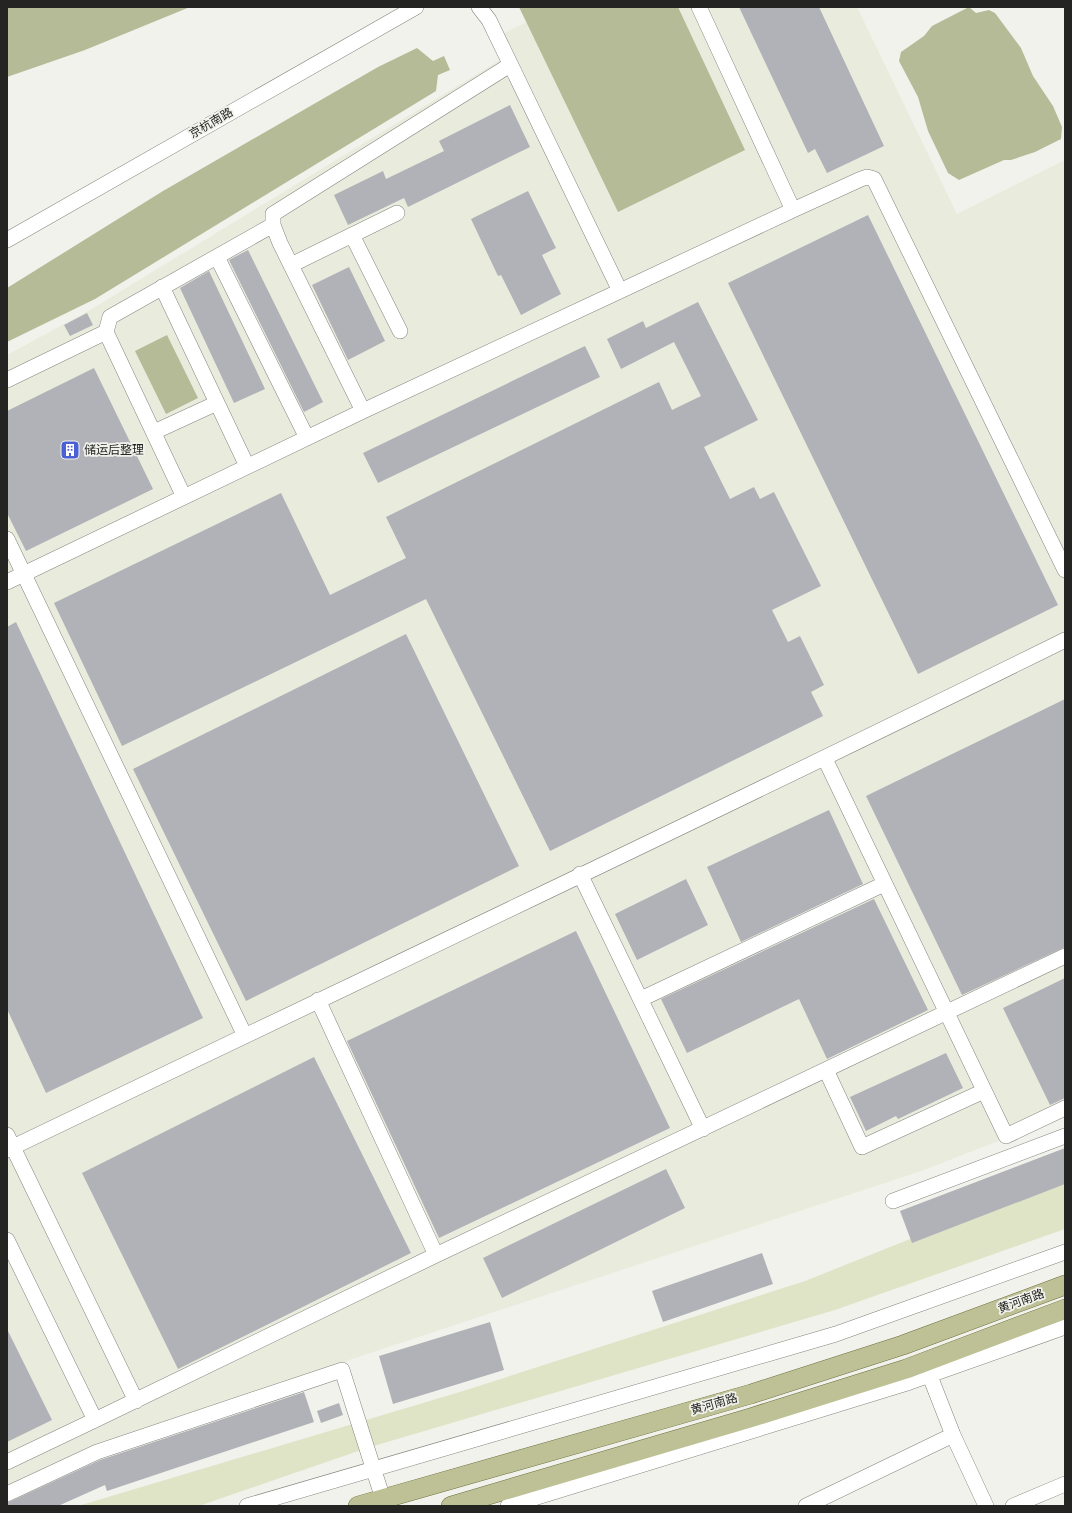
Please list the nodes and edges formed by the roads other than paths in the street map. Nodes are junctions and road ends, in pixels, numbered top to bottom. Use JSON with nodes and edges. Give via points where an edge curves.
{"nodes":[{"id":1,"x":416,"y":7,"type":"edge"},
{"id":2,"x":480,"y":7,"type":"edge"},
{"id":3,"x":699,"y":7,"type":"edge"},
{"id":4,"x":510,"y":65,"type":"junction"},
{"id":5,"x":793,"y":210,"type":"junction"},
{"id":6,"x":397,"y":213,"type":"dead end"},
{"id":7,"x":273,"y":225,"type":"junction"},
{"id":8,"x":352,"y":235,"type":"junction"},
{"id":9,"x":7,"y":240,"type":"edge"},
{"id":10,"x":217,"y":257,"type":"junction"},
{"id":11,"x":291,"y":266,"type":"junction"},
{"id":12,"x":162,"y":287,"type":"junction"},
{"id":13,"x":620,"y":291,"type":"junction"},
{"id":14,"x":400,"y":331,"type":"dead end"},
{"id":15,"x":106,"y":332,"type":"junction"},
{"id":16,"x":7,"y":380,"type":"edge"},
{"id":17,"x":217,"y":404,"type":"junction"},
{"id":18,"x":363,"y":411,"type":"junction"},
{"id":19,"x":154,"y":432,"type":"junction"},
{"id":20,"x":307,"y":438,"type":"junction"},
{"id":21,"x":247,"y":466,"type":"junction"},
{"id":22,"x":184,"y":497,"type":"junction"},
{"id":23,"x":7,"y":539,"type":"edge"},
{"id":24,"x":1065,"y":570,"type":"edge"},
{"id":25,"x":24,"y":574,"type":"junction"},
{"id":26,"x":7,"y":582,"type":"edge"},
{"id":27,"x":1065,"y":640,"type":"edge"},
{"id":28,"x":825,"y":759,"type":"junction"},
{"id":29,"x":580,"y":874,"type":"junction"},
{"id":30,"x":884,"y":884,"type":"junction"},
{"id":31,"x":1065,"y":956,"type":"edge"},
{"id":32,"x":641,"y":999,"type":"junction"},
{"id":33,"x":318,"y":1000,"type":"junction"},
{"id":34,"x":946,"y":1012,"type":"junction"},
{"id":35,"x":245,"y":1036,"type":"junction"},
{"id":36,"x":826,"y":1070,"type":"junction"},
{"id":37,"x":984,"y":1091,"type":"junction"},
{"id":38,"x":1065,"y":1108,"type":"edge"},
{"id":39,"x":704,"y":1129,"type":"junction"},
{"id":40,"x":1065,"y":1136,"type":"edge"},
{"id":41,"x":9,"y":1144,"type":"edge"},
{"id":42,"x":893,"y":1201,"type":"dead end"},
{"id":43,"x":7,"y":1240,"type":"edge"},
{"id":44,"x":1065,"y":1252,"type":"edge"},
{"id":45,"x":436,"y":1255,"type":"junction"},
{"id":46,"x":1065,"y":1285,"type":"edge"},
{"id":47,"x":1065,"y":1309,"type":"edge"},
{"id":48,"x":1065,"y":1327,"type":"edge"},
{"id":49,"x":927,"y":1368,"type":"junction"},
{"id":50,"x":136,"y":1400,"type":"junction"},
{"id":51,"x":95,"y":1420,"type":"junction"},
{"id":52,"x":953,"y":1435,"type":"junction"},
{"id":53,"x":7,"y":1462,"type":"edge"},
{"id":54,"x":374,"y":1469,"type":"junction"},
{"id":55,"x":1065,"y":1484,"type":"edge"},
{"id":56,"x":7,"y":1494,"type":"edge"},
{"id":57,"x":383,"y":1499,"type":"junction"},
{"id":58,"x":474,"y":1503,"type":"edge"},
{"id":59,"x":247,"y":1506,"type":"edge"},
{"id":60,"x":358,"y":1506,"type":"edge"},
{"id":61,"x":451,"y":1506,"type":"edge"},
{"id":62,"x":508,"y":1506,"type":"edge"},
{"id":63,"x":806,"y":1506,"type":"edge"},
{"id":64,"x":986,"y":1506,"type":"edge"},
{"id":65,"x":1013,"y":1506,"type":"edge"}],
"edges":[{"from":1,"to":9,"type":"street","name":"京杭南路"},
{"from":2,"to":4,"type":"street","via":[[489,20]]},
{"from":3,"to":5,"type":"street"},
{"from":4,"to":7,"type":"street","via":[[275,211],[272,217]]},
{"from":4,"to":13,"type":"street"},
{"from":5,"to":13,"type":"street"},
{"from":5,"to":24,"type":"street","via":[[860,179],[874,179]]},
{"from":6,"to":8,"type":"street"},
{"from":7,"to":10,"type":"street"},
{"from":7,"to":11,"type":"street"},
{"from":8,"to":11,"type":"street"},
{"from":8,"to":14,"type":"street"},
{"from":10,"to":12,"type":"street"},
{"from":10,"to":20,"type":"street"},
{"from":11,"to":18,"type":"street"},
{"from":12,"to":15,"type":"street","via":[[110,317]]},
{"from":12,"to":17,"type":"street"},
{"from":13,"to":18,"type":"street"},
{"from":15,"to":16,"type":"street"},
{"from":15,"to":19,"type":"street"},
{"from":17,"to":19,"type":"street"},
{"from":17,"to":21,"type":"street"},
{"from":18,"to":20,"type":"street"},
{"from":19,"to":22,"type":"street"},
{"from":20,"to":21,"type":"street"},
{"from":21,"to":22,"type":"street"},
{"from":22,"to":25,"type":"street"},
{"from":23,"to":25,"type":"street"},
{"from":25,"to":26,"type":"street"},
{"from":25,"to":35,"type":"street"},
{"from":27,"to":28,"type":"street"},
{"from":28,"to":29,"type":"street"},
{"from":28,"to":30,"type":"street"},
{"from":29,"to":32,"type":"street"},
{"from":29,"to":33,"type":"street"},
{"from":30,"to":32,"type":"street"},
{"from":30,"to":34,"type":"street"},
{"from":31,"to":34,"type":"street"},
{"from":32,"to":39,"type":"street"},
{"from":33,"to":35,"type":"street"},
{"from":33,"to":45,"type":"street"},
{"from":34,"to":36,"type":"street"},
{"from":34,"to":37,"type":"street"},
{"from":35,"to":41,"type":"street"},
{"from":36,"to":37,"type":"street","via":[[862,1147]]},
{"from":36,"to":39,"type":"street"},
{"from":37,"to":38,"type":"street","via":[[1006,1136]]},
{"from":39,"to":45,"type":"street"},
{"from":40,"to":42,"type":"street"},
{"from":41,"to":50,"type":"street"},
{"from":43,"to":51,"type":"street"},
{"from":44,"to":54,"type":"street","via":[[836,1334]]},
{"from":45,"to":50,"type":"street"},
{"from":46,"to":57,"type":"main road","name":"黄河南路","via":[[903,1345],[751,1394]]},
{"from":47,"to":49,"type":"main road","name":"黄河南路"},
{"from":48,"to":49,"type":"street"},
{"from":49,"to":52,"type":"street"},
{"from":49,"to":58,"type":"main road","name":"黄河南路","via":[[750,1418]]},
{"from":49,"to":62,"type":"street"},
{"from":50,"to":51,"type":"street"},
{"from":51,"to":53,"type":"street"},
{"from":52,"to":63,"type":"street"},
{"from":52,"to":64,"type":"street"},
{"from":54,"to":56,"type":"street","via":[[342,1370],[97,1452]]},
{"from":54,"to":57,"type":"street"},
{"from":54,"to":59,"type":"street"},
{"from":55,"to":65,"type":"street"},
{"from":57,"to":60,"type":"main road","name":"黄河南路"},
{"from":58,"to":61,"type":"main road","name":"黄河南路"}]}
